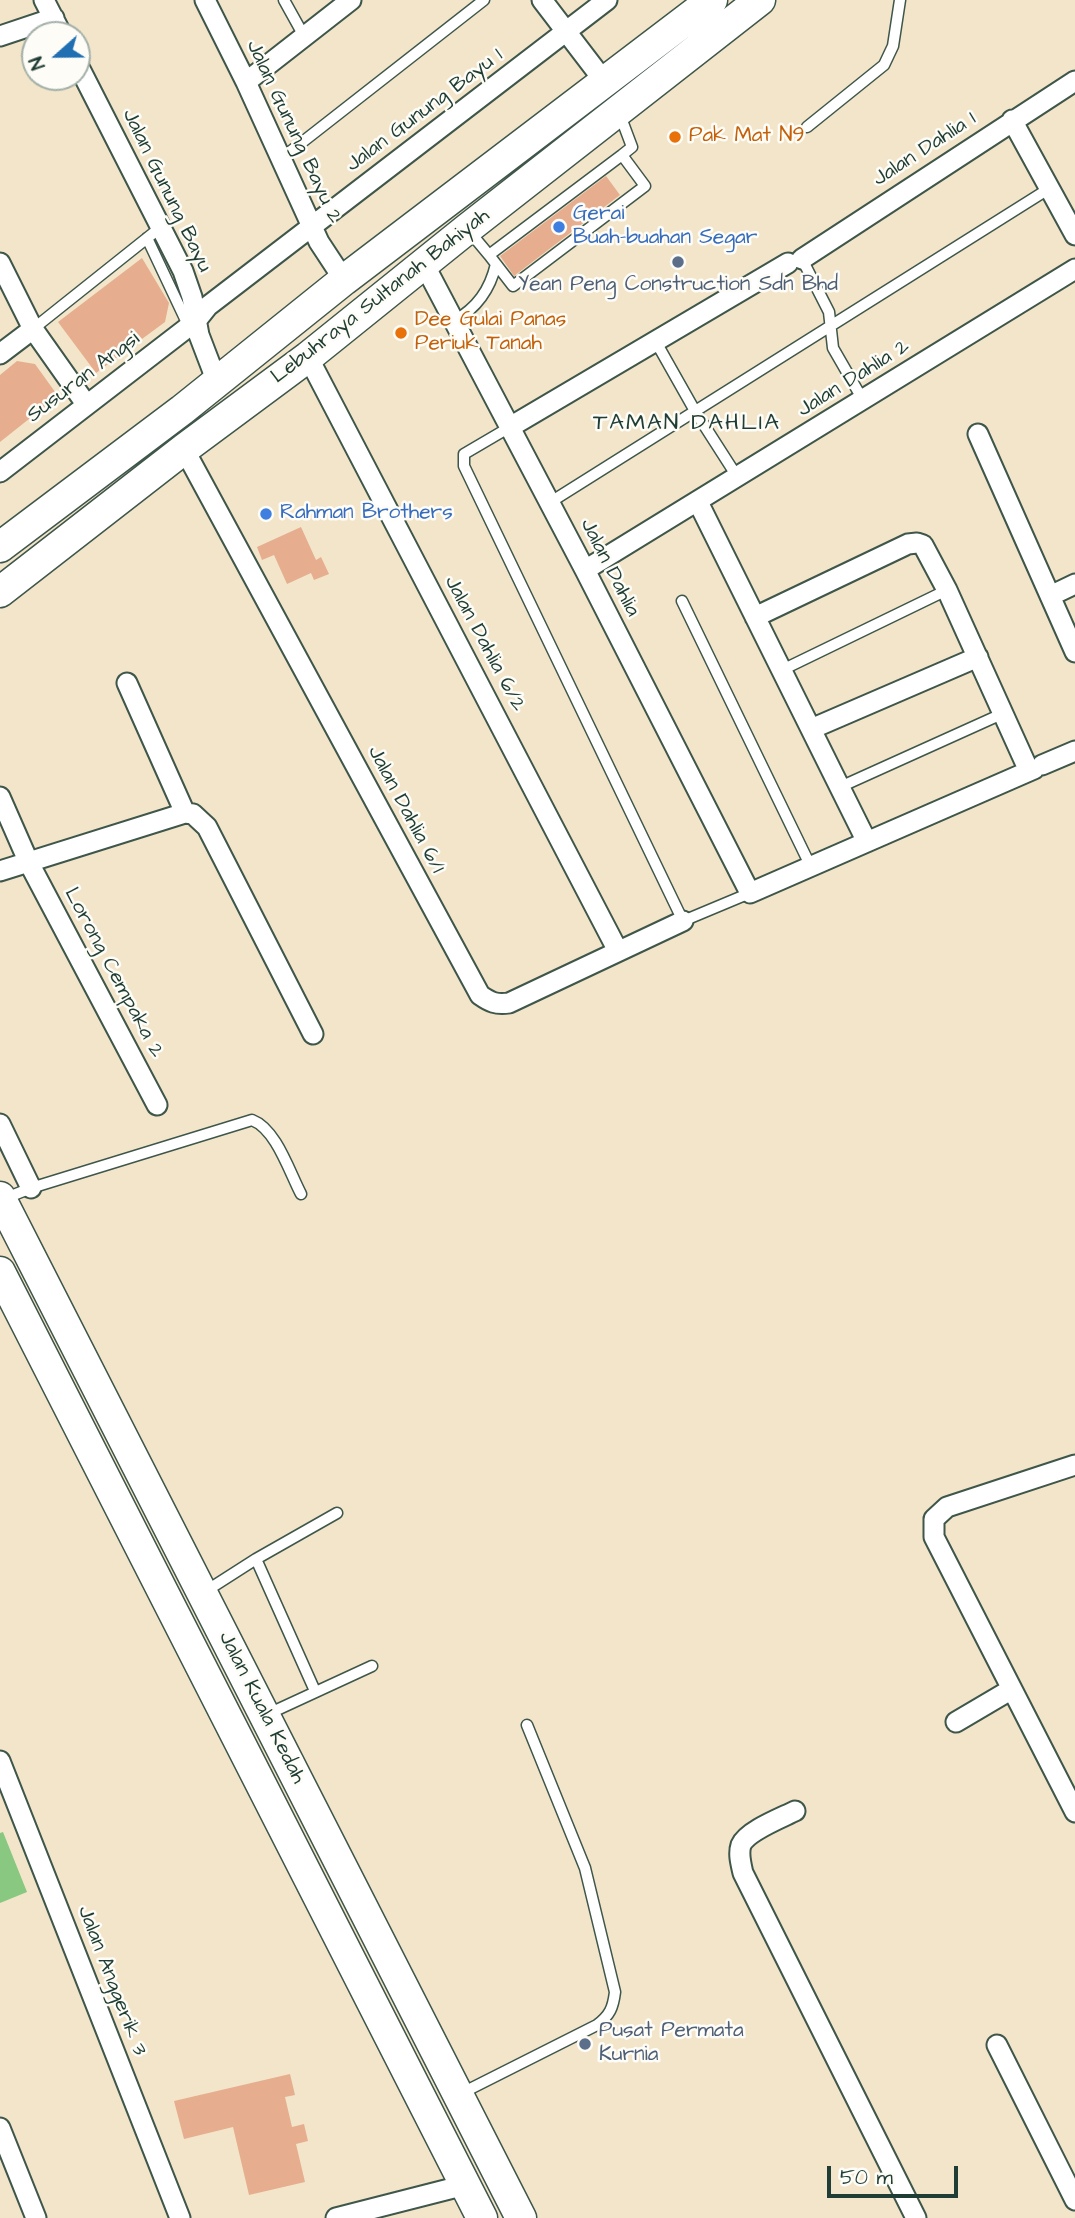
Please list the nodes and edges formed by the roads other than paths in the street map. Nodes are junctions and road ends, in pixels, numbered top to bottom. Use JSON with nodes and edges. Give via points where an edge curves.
{"nodes":[{"id":1,"x":205,"y":0,"type":"edge"},
{"id":2,"x":284,"y":0,"type":"edge"},
{"id":3,"x":351,"y":0,"type":"edge"},
{"id":4,"x":484,"y":0,"type":"edge"},
{"id":5,"x":542,"y":0,"type":"edge"},
{"id":6,"x":607,"y":0,"type":"edge"},
{"id":7,"x":712,"y":0,"type":"edge"},
{"id":8,"x":760,"y":0,"type":"edge"},
{"id":9,"x":900,"y":0,"type":"edge"},
{"id":10,"x":53,"y":18,"type":"edge"},
{"id":11,"x":566,"y":32,"type":"junction"},
{"id":12,"x":0,"y":36,"type":"edge"},
{"id":13,"x":304,"y":36,"type":"junction"},
{"id":14,"x":604,"y":81,"type":"junction"},
{"id":15,"x":1075,"y":81,"type":"edge"},
{"id":16,"x":246,"y":82,"type":"junction"},
{"id":17,"x":90,"y":91,"type":"edge"},
{"id":18,"x":619,"y":111,"type":"junction"},
{"id":19,"x":1012,"y":120,"type":"junction"},
{"id":20,"x":807,"y":127,"type":"dead end"},
{"id":21,"x":622,"y":155,"type":"junction"},
{"id":22,"x":282,"y":158,"type":"junction"},
{"id":23,"x":1050,"y":188,"type":"junction"},
{"id":24,"x":312,"y":226,"type":"junction"},
{"id":25,"x":467,"y":229,"type":"junction"},
{"id":26,"x":154,"y":233,"type":"junction"},
{"id":27,"x":1075,"y":235,"type":"edge"},
{"id":28,"x":492,"y":259,"type":"junction"},
{"id":29,"x":795,"y":261,"type":"junction"},
{"id":30,"x":0,"y":263,"type":"edge"},
{"id":31,"x":425,"y":266,"type":"junction"},
{"id":32,"x":1075,"y":269,"type":"edge"},
{"id":33,"x":344,"y":280,"type":"junction"},
{"id":34,"x":454,"y":321,"type":"junction"},
{"id":35,"x":193,"y":324,"type":"junction"},
{"id":36,"x":829,"y":327,"type":"junction"},
{"id":37,"x":33,"y":329,"type":"junction"},
{"id":38,"x":656,"y":342,"type":"junction"},
{"id":39,"x":0,"y":354,"type":"edge"},
{"id":40,"x":308,"y":357,"type":"junction"},
{"id":41,"x":217,"y":383,"type":"junction"},
{"id":42,"x":863,"y":401,"type":"junction"},
{"id":43,"x":86,"y":404,"type":"junction"},
{"id":44,"x":695,"y":411,"type":"junction"},
{"id":45,"x":510,"y":427,"type":"junction"},
{"id":46,"x":978,"y":434,"type":"dead end"},
{"id":47,"x":184,"y":449,"type":"junction"},
{"id":48,"x":0,"y":472,"type":"edge"},
{"id":49,"x":738,"y":478,"type":"junction"},
{"id":50,"x":698,"y":502,"type":"junction"},
{"id":51,"x":549,"y":503,"type":"junction"},
{"id":52,"x":0,"y":547,"type":"edge"},
{"id":53,"x":585,"y":570,"type":"junction"},
{"id":54,"x":1075,"y":584,"type":"edge"},
{"id":55,"x":947,"y":590,"type":"junction"},
{"id":56,"x":0,"y":592,"type":"edge"},
{"id":57,"x":1050,"y":596,"type":"junction"},
{"id":58,"x":681,"y":601,"type":"dead end"},
{"id":59,"x":755,"y":617,"type":"junction"},
{"id":60,"x":1075,"y":652,"type":"edge"},
{"id":61,"x":978,"y":657,"type":"junction"},
{"id":62,"x":782,"y":670,"type":"junction"},
{"id":63,"x":127,"y":683,"type":"dead end"},
{"id":64,"x":1004,"y":713,"type":"junction"},
{"id":65,"x":811,"y":729,"type":"junction"},
{"id":66,"x":1075,"y":751,"type":"edge"},
{"id":67,"x":1035,"y":768,"type":"junction"},
{"id":68,"x":840,"y":787,"type":"junction"},
{"id":69,"x":0,"y":797,"type":"edge"},
{"id":70,"x":185,"y":813,"type":"junction"},
{"id":71,"x":867,"y":842,"type":"junction"},
{"id":72,"x":29,"y":863,"type":"junction"},
{"id":73,"x":811,"y":867,"type":"junction"},
{"id":74,"x":0,"y":871,"type":"edge"},
{"id":75,"x":750,"y":892,"type":"junction"},
{"id":76,"x":683,"y":921,"type":"junction"},
{"id":77,"x":618,"y":951,"type":"junction"},
{"id":78,"x":313,"y":1034,"type":"dead end"},
{"id":79,"x":157,"y":1105,"type":"dead end"},
{"id":80,"x":0,"y":1124,"type":"edge"},
{"id":81,"x":31,"y":1188,"type":"junction"},
{"id":82,"x":301,"y":1194,"type":"dead end"},
{"id":83,"x":1,"y":1199,"type":"edge"},
{"id":84,"x":0,"y":1272,"type":"edge"},
{"id":85,"x":1075,"y":1465,"type":"edge"},
{"id":86,"x":337,"y":1513,"type":"dead end"},
{"id":87,"x":256,"y":1559,"type":"junction"},
{"id":88,"x":202,"y":1593,"type":"junction"},
{"id":89,"x":372,"y":1666,"type":"dead end"},
{"id":90,"x":1012,"y":1689,"type":"junction"},
{"id":91,"x":315,"y":1691,"type":"junction"},
{"id":92,"x":265,"y":1716,"type":"junction"},
{"id":93,"x":956,"y":1722,"type":"dead end"},
{"id":94,"x":527,"y":1725,"type":"dead end"},
{"id":95,"x":0,"y":1761,"type":"edge"},
{"id":96,"x":795,"y":1811,"type":"dead end"},
{"id":97,"x":1075,"y":1812,"type":"edge"},
{"id":98,"x":997,"y":2045,"type":"dead end"},
{"id":99,"x":458,"y":2095,"type":"junction"},
{"id":100,"x":0,"y":2127,"type":"edge"},
{"id":101,"x":465,"y":2185,"type":"junction"},
{"id":102,"x":1075,"y":2200,"type":"edge"},
{"id":103,"x":36,"y":2218,"type":"edge"},
{"id":104,"x":180,"y":2218,"type":"edge"},
{"id":105,"x":336,"y":2218,"type":"edge"},
{"id":106,"x":482,"y":2218,"type":"edge"},
{"id":107,"x":521,"y":2218,"type":"edge"},
{"id":108,"x":916,"y":2218,"type":"edge"}],
"edges":[{"from":1,"to":16,"type":"street","name":"Jalan Gunung Bayu 2"},
{"from":2,"to":13,"type":"lane"},
{"from":3,"to":13,"type":"street"},
{"from":4,"to":22,"type":"lane"},
{"from":5,"to":11,"type":"street"},
{"from":6,"to":11,"type":"street"},
{"from":7,"to":14,"type":"main road","name":"Lebuhraya Sultanah Bahiyah"},
{"from":8,"to":18,"type":"main road","name":"Lebuhraya Sultanah Bahiyah"},
{"from":9,"to":20,"type":"lane","via":[[893,46],[884,65]]},
{"from":10,"to":12,"type":"street"},
{"from":11,"to":14,"type":"street"},
{"from":11,"to":24,"type":"street","name":"Jalan Gunung Bayu 1"},
{"from":13,"to":16,"type":"street"},
{"from":14,"to":33,"type":"main road","name":"Lebuhraya Sultanah Bahiyah"},
{"from":15,"to":19,"type":"street","name":"Jalan Dahlia 1"},
{"from":16,"to":22,"type":"street","name":"Jalan Gunung Bayu 2"},
{"from":17,"to":26,"type":"street","name":"Jalan Gunung Bayu"},
{"from":18,"to":21,"type":"lane","via":[[632,147]]},
{"from":18,"to":25,"type":"main road","name":"Lebuhraya Sultanah Bahiyah"},
{"from":19,"to":23,"type":"street"},
{"from":19,"to":29,"type":"street","name":"Jalan Dahlia 1"},
{"from":21,"to":28,"type":"lane"},
{"from":21,"to":28,"type":"lane","via":[[645,186],[513,286]]},
{"from":22,"to":24,"type":"street","name":"Jalan Gunung Bayu 2"},
{"from":23,"to":27,"type":"street"},
{"from":23,"to":36,"type":"lane"},
{"from":24,"to":33,"type":"street","name":"Jalan Gunung Bayu 2"},
{"from":24,"to":35,"type":"street","name":"Jalan Gunung Bayu 1","via":[[208,306]]},
{"from":25,"to":28,"type":"lane"},
{"from":25,"to":31,"type":"main road","name":"Lebuhraya Sultanah Bahiyah"},
{"from":26,"to":35,"type":"street","name":"Jalan Gunung Bayu","via":[[183,271]]},
{"from":26,"to":37,"type":"lane"},
{"from":28,"to":34,"type":"lane","via":[[493,276],[482,298]]},
{"from":29,"to":36,"type":"lane","via":[[826,302]]},
{"from":29,"to":38,"type":"street","name":"Jalan Dahlia 1"},
{"from":30,"to":37,"type":"street"},
{"from":31,"to":34,"type":"street","name":"Jalan Dahlia"},
{"from":31,"to":40,"type":"main road","name":"Lebuhraya Sultanah Bahiyah"},
{"from":32,"to":42,"type":"street","name":"Jalan Dahlia 2"},
{"from":33,"to":41,"type":"main road","name":"Lebuhraya Sultanah Bahiyah"},
{"from":34,"to":45,"type":"street","name":"Jalan Dahlia"},
{"from":35,"to":41,"type":"street","name":"Jalan Gunung Bayu"},
{"from":35,"to":43,"type":"street","name":"Susuran Angsi"},
{"from":36,"to":42,"type":"lane","via":[[833,348]]},
{"from":36,"to":44,"type":"lane"},
{"from":37,"to":39,"type":"street"},
{"from":37,"to":43,"type":"street"},
{"from":38,"to":44,"type":"lane"},
{"from":38,"to":45,"type":"street","name":"Jalan Dahlia 1"},
{"from":40,"to":47,"type":"main road","name":"Lebuhraya Sultanah Bahiyah"},
{"from":40,"to":77,"type":"street","name":"Jalan Dahlia 6/2"},
{"from":41,"to":52,"type":"main road","name":"Lebuhraya Sultanah Bahiyah"},
{"from":42,"to":49,"type":"street","name":"Jalan Dahlia 2"},
{"from":43,"to":48,"type":"street","name":"Susuran Angsi"},
{"from":44,"to":49,"type":"lane"},
{"from":44,"to":51,"type":"lane"},
{"from":45,"to":51,"type":"street","name":"Jalan Dahlia"},
{"from":45,"to":76,"type":"lane","via":[[464,454],[464,466]]},
{"from":46,"to":57,"type":"street"},
{"from":47,"to":56,"type":"main road","name":"Lebuhraya Sultanah Bahiyah"},
{"from":47,"to":77,"type":"street","name":"Jalan Dahlia 6/1","via":[[480,995],[489,1002],[509,1003]]},
{"from":49,"to":50,"type":"street","name":"Jalan Dahlia 2"},
{"from":50,"to":53,"type":"street","name":"Jalan Dahlia 2"},
{"from":50,"to":59,"type":"street"},
{"from":51,"to":53,"type":"street","name":"Jalan Dahlia"},
{"from":53,"to":75,"type":"street","name":"Jalan Dahlia"},
{"from":54,"to":57,"type":"street"},
{"from":55,"to":59,"type":"street","via":[[923,545],[908,544]]},
{"from":55,"to":61,"type":"street"},
{"from":55,"to":62,"type":"lane"},
{"from":57,"to":60,"type":"street"},
{"from":58,"to":73,"type":"lane"},
{"from":59,"to":62,"type":"street"},
{"from":61,"to":64,"type":"street"},
{"from":61,"to":65,"type":"street"},
{"from":62,"to":65,"type":"street"},
{"from":63,"to":70,"type":"street"},
{"from":64,"to":67,"type":"street"},
{"from":64,"to":68,"type":"lane"},
{"from":65,"to":68,"type":"street"},
{"from":66,"to":67,"type":"street"},
{"from":67,"to":71,"type":"street"},
{"from":68,"to":71,"type":"street"},
{"from":69,"to":72,"type":"street","name":"Lorong Cempaka 2"},
{"from":70,"to":72,"type":"street"},
{"from":70,"to":78,"type":"street","via":[[207,827]]},
{"from":71,"to":73,"type":"street"},
{"from":72,"to":74,"type":"street"},
{"from":72,"to":79,"type":"street","name":"Lorong Cempaka 2"},
{"from":73,"to":75,"type":"street"},
{"from":75,"to":76,"type":"lane"},
{"from":76,"to":77,"type":"street","name":"Jalan Dahlia 6/1"},
{"from":80,"to":81,"type":"street"},
{"from":81,"to":82,"type":"lane","via":[[252,1120],[269,1132]]},
{"from":81,"to":83,"type":"lane"},
{"from":83,"to":88,"type":"main road","name":"Jalan Kuala Kedah"},
{"from":84,"to":101,"type":"main road","name":"Jalan Kuala Kedah"},
{"from":85,"to":90,"type":"street","via":[[947,1507],[934,1519],[934,1537]]},
{"from":86,"to":87,"type":"lane"},
{"from":87,"to":88,"type":"lane"},
{"from":87,"to":91,"type":"lane"},
{"from":88,"to":92,"type":"main road","name":"Jalan Kuala Kedah"},
{"from":89,"to":91,"type":"lane"},
{"from":90,"to":93,"type":"street"},
{"from":90,"to":97,"type":"street"},
{"from":91,"to":92,"type":"lane"},
{"from":92,"to":99,"type":"main road","name":"Jalan Kuala Kedah"},
{"from":94,"to":99,"type":"lane","via":[[585,1868],[615,1992],[614,2006],[597,2025]]},
{"from":95,"to":104,"type":"street","name":"Jalan Anggerik 3"},
{"from":96,"to":108,"type":"street","via":[[747,1836],[741,1846],[743,1873]]},
{"from":98,"to":102,"type":"street"},
{"from":99,"to":107,"type":"main road","name":"Jalan Kuala Kedah"},
{"from":100,"to":103,"type":"street"},
{"from":101,"to":105,"type":"street"},
{"from":101,"to":106,"type":"main road","name":"Jalan Kuala Kedah"}]}
